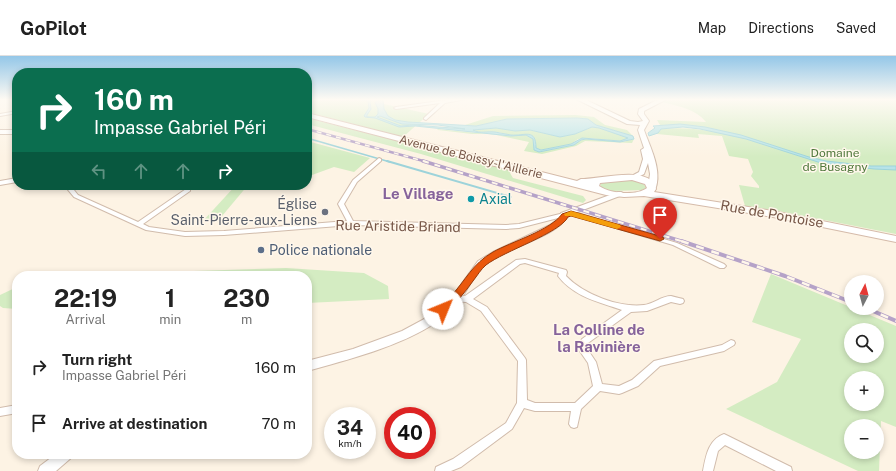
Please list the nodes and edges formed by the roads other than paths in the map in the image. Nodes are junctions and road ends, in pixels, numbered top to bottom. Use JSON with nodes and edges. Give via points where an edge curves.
{"nodes":[{"id":1,"x":320,"y":118,"type":"edge"},
{"id":2,"x":631,"y":118,"type":"edge"},
{"id":3,"x":633,"y":118,"type":"edge"},
{"id":4,"x":644,"y":121,"type":"joint"},
{"id":5,"x":639,"y":131,"type":"junction"},
{"id":6,"x":0,"y":132,"type":"edge"},
{"id":7,"x":12,"y":132,"type":"edge"},
{"id":8,"x":642,"y":140,"type":"junction"},
{"id":9,"x":379,"y":160,"type":"dead end"},
{"id":10,"x":632,"y":178,"type":"junction"},
{"id":11,"x":12,"y":181,"type":"edge"},
{"id":12,"x":0,"y":183,"type":"edge"},
{"id":13,"x":651,"y":185,"type":"junction"},
{"id":14,"x":598,"y":186,"type":"junction"},
{"id":15,"x":71,"y":190,"type":"edge"},
{"id":16,"x":188,"y":190,"type":"dead end"},
{"id":17,"x":643,"y":193,"type":"junction"},
{"id":18,"x":621,"y":194,"type":"junction"},
{"id":19,"x":678,"y":198,"type":"junction"},
{"id":20,"x":596,"y":204,"type":"junction"},
{"id":21,"x":568,"y":214,"type":"junction"},
{"id":22,"x":351,"y":223,"type":"junction"},
{"id":23,"x":139,"y":224,"type":"junction"},
{"id":24,"x":866,"y":233,"type":"junction"},
{"id":25,"x":896,"y":239,"type":"edge"},
{"id":26,"x":896,"y":243,"type":"edge"},
{"id":27,"x":722,"y":266,"type":"dead end"},
{"id":28,"x":455,"y":298,"type":"junction"},
{"id":29,"x":467,"y":299,"type":"junction"},
{"id":30,"x":680,"y":301,"type":"dead end"},
{"id":31,"x":629,"y":309,"type":"junction"},
{"id":32,"x":731,"y":343,"type":"dead end"},
{"id":33,"x":312,"y":365,"type":"edge"},
{"id":34,"x":598,"y":387,"type":"junction"},
{"id":35,"x":522,"y":403,"type":"junction"},
{"id":36,"x":576,"y":407,"type":"junction"},
{"id":37,"x":12,"y":410,"type":"edge"},
{"id":38,"x":0,"y":412,"type":"edge"},
{"id":39,"x":574,"y":424,"type":"dead end"},
{"id":40,"x":60,"y":459,"type":"edge"},
{"id":41,"x":45,"y":471,"type":"edge"},
{"id":42,"x":440,"y":471,"type":"edge"},
{"id":43,"x":708,"y":471,"type":"edge"},
{"id":44,"x":787,"y":471,"type":"edge"}],
"edges":[{"from":1,"to":14,"type":"main road","name":"Avenue de Boissy-l'Aillerie","via":[[479,160]]},
{"from":2,"to":5,"type":"street"},
{"from":3,"to":4,"type":"street"},
{"from":4,"to":5,"type":"street"},
{"from":5,"to":8,"type":"street"},
{"from":6,"to":7,"type":"street"},
{"from":8,"to":10,"type":"street","via":[[646,159],[642,173]]},
{"from":8,"to":13,"type":"street","via":[[652,160]]},
{"from":9,"to":22,"type":"street","via":[[355,181],[341,204]]},
{"from":10,"to":13,"type":"main road","name":"Rue de Pontoise"},
{"from":10,"to":14,"type":"main road","name":"Rue de Pontoise"},
{"from":11,"to":12,"type":"street"},
{"from":13,"to":17,"type":"main road","via":[[650,191]]},
{"from":13,"to":19,"type":"main road","name":"Rue de Pontoise"},
{"from":14,"to":18,"type":"main road","name":"Rue de Pontoise","via":[[610,194]]},
{"from":14,"to":20,"type":"street","via":[[600,198]]},
{"from":15,"to":23,"type":"street","name":"Rue Aristide Briand","via":[[76,196]]},
{"from":16,"to":23,"type":"street"},
{"from":17,"to":18,"type":"main road","name":"Rue de Pontoise"},
{"from":17,"to":19,"type":"main road","name":"Rue de Pontoise"},
{"from":18,"to":20,"type":"street","name":"Rue Aristide Briand"},
{"from":19,"to":24,"type":"main road","name":"Rue de Pontoise"},
{"from":20,"to":21,"type":"street","name":"Rue Aristide Briand"},
{"from":21,"to":22,"type":"street","name":"Rue Aristide Briand","via":[[506,227]]},
{"from":21,"to":27,"type":"street","via":[[675,244]]},
{"from":21,"to":28,"type":"street","via":[[553,227],[496,254],[481,264]]},
{"from":22,"to":23,"type":"street","name":"Rue Aristide Briand","via":[[185,234],[148,229]]},
{"from":24,"to":25,"type":"main road","name":"Rue de Pontoise"},
{"from":24,"to":26,"type":"main road","name":"Rue de Pontoise"},
{"from":28,"to":29,"type":"street"},
{"from":28,"to":33,"type":"street","via":[[432,320],[406,334]]},
{"from":29,"to":31,"type":"street","via":[[518,262],[525,261],[563,272],[562,276],[569,285],[579,292]]},
{"from":29,"to":35,"type":"street","via":[[484,308],[522,360]]},
{"from":30,"to":31,"type":"street","via":[[670,299],[646,308]]},
{"from":31,"to":34,"type":"street","via":[[585,341],[581,347],[592,362]]},
{"from":32,"to":34,"type":"street","via":[[724,348],[657,363],[634,383],[619,390]]},
{"from":34,"to":36,"type":"street"},
{"from":35,"to":36,"type":"street","via":[[535,407]]},
{"from":35,"to":42,"type":"street","via":[[509,426],[457,463]]},
{"from":36,"to":39,"type":"street"},
{"from":37,"to":38,"type":"street"},
{"from":40,"to":41,"type":"street"},
{"from":43,"to":44,"type":"street","via":[[713,449],[724,439]]}]}
